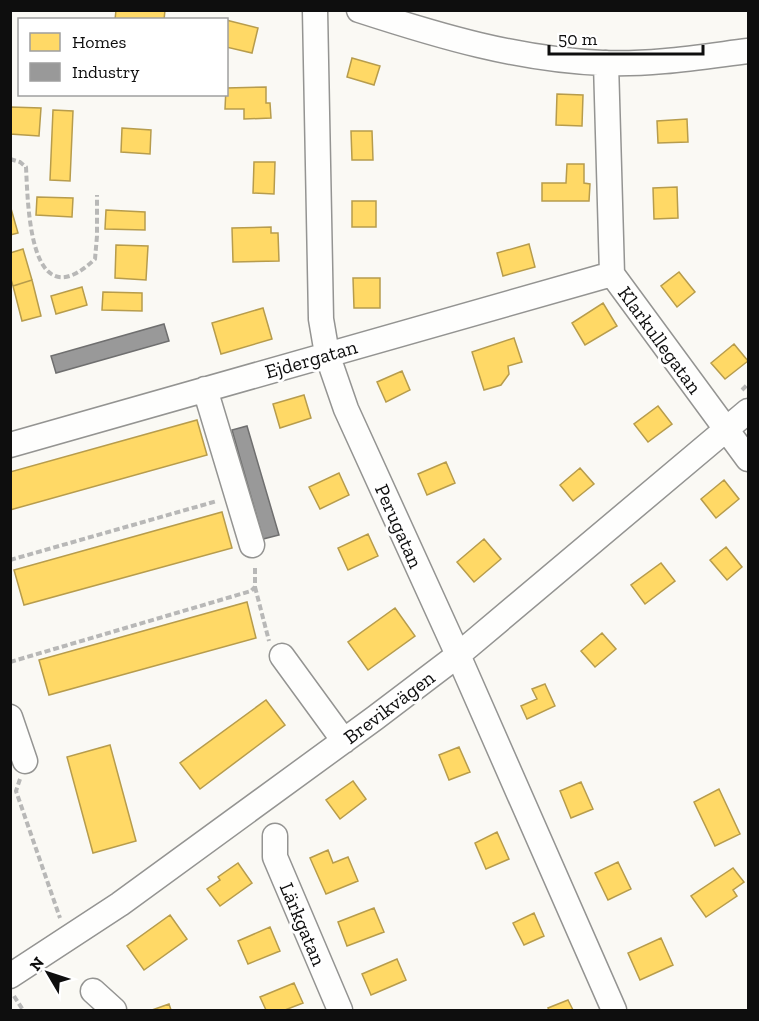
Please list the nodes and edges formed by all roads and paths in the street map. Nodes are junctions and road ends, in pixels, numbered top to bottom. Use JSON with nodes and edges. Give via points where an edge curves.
{"nodes":[{"id":1,"x":315,"y":10,"type":"edge"},
{"id":2,"x":359,"y":10,"type":"edge"},
{"id":3,"x":748,"y":51,"type":"edge"},
{"id":4,"x":606,"y":63,"type":"junction"},
{"id":5,"x":10,"y":159,"type":"edge"},
{"id":6,"x":97,"y":195,"type":"dead end"},
{"id":7,"x":612,"y":274,"type":"junction"},
{"id":8,"x":327,"y":354,"type":"junction"},
{"id":9,"x":748,"y":384,"type":"edge"},
{"id":10,"x":206,"y":389,"type":"junction"},
{"id":11,"x":744,"y":401,"type":"edge"},
{"id":12,"x":727,"y":429,"type":"junction"},
{"id":13,"x":11,"y":442,"type":"edge"},
{"id":14,"x":748,"y":459,"type":"edge"},
{"id":15,"x":237,"y":495,"type":"junction"},
{"id":16,"x":252,"y":545,"type":"joint"},
{"id":17,"x":10,"y":560,"type":"edge"},
{"id":18,"x":255,"y":587,"type":"junction"},
{"id":19,"x":458,"y":655,"type":"junction"},
{"id":20,"x":282,"y":656,"type":"joint"},
{"id":21,"x":10,"y":662,"type":"edge"},
{"id":22,"x":10,"y":717,"type":"edge"},
{"id":23,"x":344,"y":741,"type":"junction"},
{"id":24,"x":25,"y":761,"type":"joint"},
{"id":25,"x":274,"y":836,"type":"dead end"},
{"id":26,"x":69,"y":911,"type":"dead end"},
{"id":27,"x":60,"y":918,"type":"junction"},
{"id":28,"x":50,"y":924,"type":"dead end"},
{"id":29,"x":10,"y":976,"type":"edge"},
{"id":30,"x":10,"y":991,"type":"edge"},
{"id":31,"x":93,"y":991,"type":"dead end"},
{"id":32,"x":23,"y":1011,"type":"edge"},
{"id":33,"x":114,"y":1011,"type":"edge"},
{"id":34,"x":340,"y":1011,"type":"edge"},
{"id":35,"x":614,"y":1011,"type":"edge"}],
"edges":[{"from":1,"to":8,"type":"street","name":"Perugatan","via":[[321,319]]},
{"from":2,"to":4,"type":"street","via":[[480,46]]},
{"from":3,"to":4,"type":"street","via":[[656,62]]},
{"from":4,"to":7,"type":"street","name":"Klarkullegatan"},
{"from":5,"to":6,"type":"path","via":[[26,167],[32,234],[43,267],[50,275],[76,274],[95,259]]},
{"from":7,"to":8,"type":"street","name":"Ejdergatan"},
{"from":7,"to":12,"type":"street","name":"Klarkullegatan"},
{"from":8,"to":10,"type":"street","name":"Ejdergatan"},
{"from":8,"to":19,"type":"street","name":"Perugatan","via":[[346,409]]},
{"from":9,"to":11,"type":"path"},
{"from":10,"to":13,"type":"street","name":"Ejdergatan"},
{"from":10,"to":15,"type":"street"},
{"from":11,"to":12,"type":"street","name":"Brevikvägen"},
{"from":12,"to":14,"type":"street","name":"Klarkullegatan"},
{"from":12,"to":19,"type":"street","name":"Brevikvägen"},
{"from":15,"to":16,"type":"street"},
{"from":15,"to":17,"type":"path"},
{"from":16,"to":18,"type":"path"},
{"from":18,"to":20,"type":"path","via":[[269,643],[267,652]]},
{"from":18,"to":21,"type":"path"},
{"from":19,"to":23,"type":"street","name":"Brevikvägen"},
{"from":19,"to":35,"type":"street","name":"Perugatan"},
{"from":20,"to":23,"type":"street"},
{"from":22,"to":24,"type":"street"},
{"from":23,"to":29,"type":"street","name":"Brevikvägen","via":[[120,904]]},
{"from":24,"to":27,"type":"path","via":[[16,791]]},
{"from":25,"to":34,"type":"street","name":"Lärkgatan","via":[[275,857]]},
{"from":26,"to":27,"type":"path"},
{"from":27,"to":28,"type":"path"},
{"from":30,"to":32,"type":"path"},
{"from":31,"to":33,"type":"street"}]}
